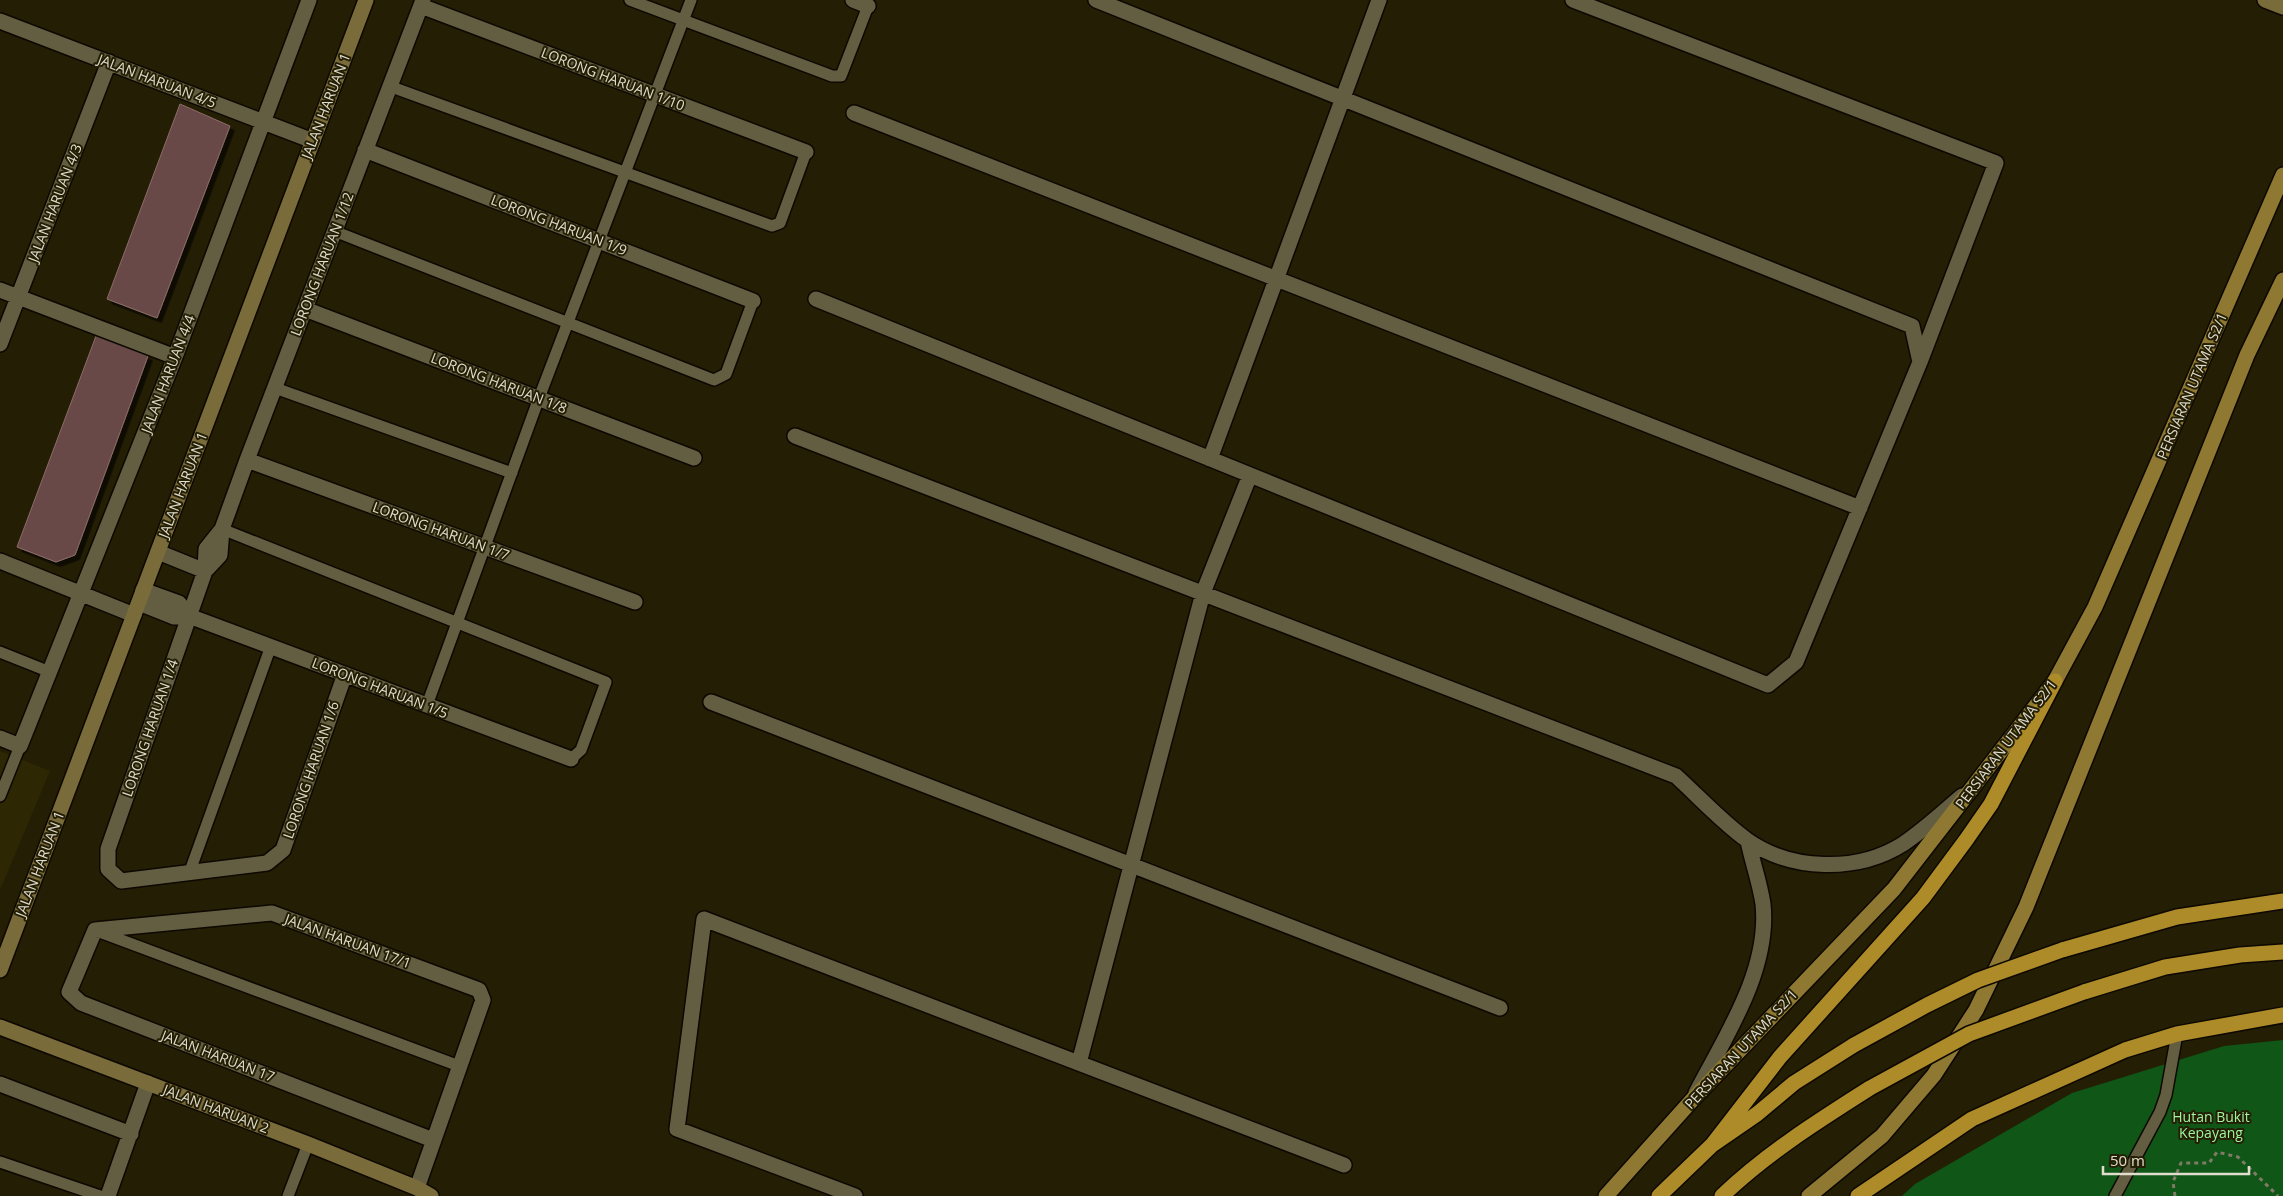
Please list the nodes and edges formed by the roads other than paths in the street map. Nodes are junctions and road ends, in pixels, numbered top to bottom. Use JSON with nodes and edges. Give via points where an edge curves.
{"nodes":[{"id":1,"x":309,"y":0,"type":"edge"},
{"id":2,"x":366,"y":0,"type":"edge"},
{"id":3,"x":630,"y":0,"type":"edge"},
{"id":4,"x":691,"y":0,"type":"edge"},
{"id":5,"x":853,"y":0,"type":"edge"},
{"id":6,"x":1096,"y":0,"type":"edge"},
{"id":7,"x":1379,"y":0,"type":"edge"},
{"id":8,"x":1573,"y":0,"type":"edge"},
{"id":9,"x":2265,"y":0,"type":"edge"},
{"id":10,"x":422,"y":3,"type":"edge"},
{"id":11,"x":868,"y":6,"type":"joint"},
{"id":12,"x":2283,"y":7,"type":"edge"},
{"id":13,"x":683,"y":20,"type":"junction"},
{"id":14,"x":0,"y":21,"type":"edge"},
{"id":15,"x":109,"y":62,"type":"junction"},
{"id":16,"x":390,"y":86,"type":"junction"},
{"id":17,"x":655,"y":95,"type":"junction"},
{"id":18,"x":1343,"y":98,"type":"junction"},
{"id":19,"x":854,"y":113,"type":"dead end"},
{"id":20,"x":264,"y":122,"type":"junction"},
{"id":21,"x":313,"y":141,"type":"junction"},
{"id":22,"x":365,"y":150,"type":"junction"},
{"id":23,"x":806,"y":152,"type":"joint"},
{"id":24,"x":625,"y":172,"type":"junction"},
{"id":25,"x":2283,"y":175,"type":"edge"},
{"id":26,"x":334,"y":231,"type":"junction"},
{"id":27,"x":598,"y":240,"type":"junction"},
{"id":28,"x":1276,"y":279,"type":"junction"},
{"id":29,"x":2283,"y":280,"type":"edge"},
{"id":30,"x":0,"y":290,"type":"edge"},
{"id":31,"x":19,"y":297,"type":"junction"},
{"id":32,"x":816,"y":299,"type":"dead end"},
{"id":33,"x":753,"y":300,"type":"joint"},
{"id":34,"x":305,"y":309,"type":"junction"},
{"id":35,"x":568,"y":322,"type":"junction"},
{"id":36,"x":0,"y":344,"type":"edge"},
{"id":37,"x":175,"y":357,"type":"junction"},
{"id":38,"x":1920,"y":362,"type":"junction"},
{"id":39,"x":275,"y":388,"type":"junction"},
{"id":40,"x":539,"y":398,"type":"junction"},
{"id":41,"x":795,"y":436,"type":"dead end"},
{"id":42,"x":694,"y":458,"type":"dead end"},
{"id":43,"x":1210,"y":459,"type":"junction"},
{"id":44,"x":247,"y":460,"type":"junction"},
{"id":45,"x":512,"y":473,"type":"junction"},
{"id":46,"x":1250,"y":475,"type":"junction"},
{"id":47,"x":1860,"y":508,"type":"junction"},
{"id":48,"x":222,"y":529,"type":"junction"},
{"id":49,"x":485,"y":547,"type":"junction"},
{"id":50,"x":158,"y":552,"type":"junction"},
{"id":51,"x":0,"y":561,"type":"edge"},
{"id":52,"x":205,"y":571,"type":"junction"},
{"id":53,"x":1203,"y":593,"type":"junction"},
{"id":54,"x":82,"y":594,"type":"junction"},
{"id":55,"x":635,"y":602,"type":"dead end"},
{"id":56,"x":139,"y":603,"type":"junction"},
{"id":57,"x":189,"y":616,"type":"junction"},
{"id":58,"x":457,"y":624,"type":"junction"},
{"id":59,"x":271,"y":646,"type":"junction"},
{"id":60,"x":0,"y":652,"type":"edge"},
{"id":61,"x":50,"y":672,"type":"junction"},
{"id":62,"x":345,"y":674,"type":"junction"},
{"id":63,"x":2055,"y":681,"type":"junction"},
{"id":64,"x":711,"y":702,"type":"dead end"},
{"id":65,"x":427,"y":705,"type":"junction"},
{"id":66,"x":0,"y":738,"type":"edge"},
{"id":67,"x":20,"y":746,"type":"junction"},
{"id":68,"x":571,"y":759,"type":"joint"},
{"id":69,"x":3,"y":782,"type":"edge"},
{"id":70,"x":1971,"y":790,"type":"junction"},
{"id":71,"x":0,"y":796,"type":"edge"},
{"id":72,"x":1748,"y":840,"type":"junction"},
{"id":73,"x":1132,"y":865,"type":"junction"},
{"id":74,"x":190,"y":871,"type":"junction"},
{"id":75,"x":121,"y":881,"type":"joint"},
{"id":76,"x":2283,"y":901,"type":"edge"},
{"id":77,"x":94,"y":930,"type":"junction"},
{"id":78,"x":2283,"y":952,"type":"edge"},
{"id":79,"x":0,"y":970,"type":"edge"},
{"id":80,"x":1500,"y":1008,"type":"dead end"},
{"id":81,"x":2283,"y":1015,"type":"edge"},
{"id":82,"x":0,"y":1027,"type":"edge"},
{"id":83,"x":2177,"y":1034,"type":"junction"},
{"id":84,"x":1079,"y":1063,"type":"junction"},
{"id":85,"x":458,"y":1066,"type":"junction"},
{"id":86,"x":148,"y":1083,"type":"junction"},
{"id":87,"x":0,"y":1084,"type":"edge"},
{"id":88,"x":1693,"y":1099,"type":"junction"},
{"id":89,"x":129,"y":1139,"type":"junction"},
{"id":90,"x":433,"y":1140,"type":"junction"},
{"id":91,"x":308,"y":1144,"type":"junction"},
{"id":92,"x":1712,"y":1145,"type":"junction"},
{"id":93,"x":0,"y":1162,"type":"edge"},
{"id":94,"x":1344,"y":1165,"type":"dead end"},
{"id":95,"x":417,"y":1188,"type":"junction"},
{"id":96,"x":100,"y":1196,"type":"edge"},
{"id":97,"x":108,"y":1196,"type":"edge"},
{"id":98,"x":288,"y":1196,"type":"edge"},
{"id":99,"x":431,"y":1196,"type":"edge"},
{"id":100,"x":855,"y":1196,"type":"edge"},
{"id":101,"x":1606,"y":1196,"type":"edge"},
{"id":102,"x":1659,"y":1196,"type":"edge"},
{"id":103,"x":1722,"y":1196,"type":"edge"},
{"id":104,"x":1809,"y":1196,"type":"edge"},
{"id":105,"x":1858,"y":1196,"type":"edge"},
{"id":106,"x":2116,"y":1196,"type":"edge"}],
"edges":[{"from":1,"to":20,"type":"street","name":"JALAN HARUAN 4/4"},
{"from":2,"to":21,"type":"main road","name":"JALAN HARUAN 1"},
{"from":3,"to":13,"type":"lane"},
{"from":4,"to":13,"type":"lane"},
{"from":5,"to":11,"type":"street"},
{"from":6,"to":18,"type":"street"},
{"from":7,"to":18,"type":"street"},
{"from":8,"to":38,"type":"street","via":[[1996,163]]},
{"from":9,"to":12,"type":"main road"},
{"from":10,"to":16,"type":"street","name":"LORONG HARUAN 1/12"},
{"from":10,"to":17,"type":"street","name":"LORONG HARUAN 1/10"},
{"from":11,"to":13,"type":"lane","via":[[841,76],[832,76]]},
{"from":13,"to":17,"type":"lane"},
{"from":14,"to":15,"type":"street","name":"JALAN HARUAN 4/5"},
{"from":15,"to":20,"type":"street","name":"JALAN HARUAN 4/5"},
{"from":15,"to":31,"type":"street","name":"JALAN HARUAN 4/3"},
{"from":16,"to":22,"type":"street","name":"LORONG HARUAN 1/12"},
{"from":16,"to":24,"type":"lane"},
{"from":17,"to":23,"type":"street","name":"LORONG HARUAN 1/10"},
{"from":17,"to":24,"type":"lane"},
{"from":18,"to":28,"type":"street"},
{"from":18,"to":38,"type":"street","via":[[1912,326]]},
{"from":19,"to":28,"type":"street"},
{"from":20,"to":21,"type":"street","name":"JALAN HARUAN 4/5"},
{"from":20,"to":37,"type":"street","name":"JALAN HARUAN 4/4"},
{"from":21,"to":50,"type":"main road","name":"JALAN HARUAN 1"},
{"from":22,"to":26,"type":"street","name":"LORONG HARUAN 1/12"},
{"from":22,"to":27,"type":"street","name":"LORONG HARUAN 1/9"},
{"from":23,"to":24,"type":"lane","via":[[780,223],[772,226]]},
{"from":24,"to":27,"type":"lane"},
{"from":25,"to":63,"type":"main road","name":"PERSIARAN UTAMA S2/1","via":[[2095,607]]},
{"from":26,"to":34,"type":"street","name":"LORONG HARUAN 1/12"},
{"from":26,"to":35,"type":"lane"},
{"from":27,"to":33,"type":"street","name":"LORONG HARUAN 1/9"},
{"from":27,"to":35,"type":"lane"},
{"from":28,"to":43,"type":"street"},
{"from":28,"to":47,"type":"street"},
{"from":29,"to":104,"type":"main road","via":[[2247,355],[2026,907],[1976,1010],[1934,1075],[1882,1136]]},
{"from":30,"to":31,"type":"street"},
{"from":31,"to":36,"type":"street","name":"JALAN HARUAN 4/3"},
{"from":31,"to":37,"type":"street"},
{"from":32,"to":43,"type":"street"},
{"from":33,"to":35,"type":"lane","via":[[726,374],[714,380]]},
{"from":34,"to":39,"type":"street","name":"LORONG HARUAN 1/12"},
{"from":34,"to":40,"type":"street","name":"LORONG HARUAN 1/8"},
{"from":35,"to":40,"type":"lane"},
{"from":37,"to":54,"type":"street","name":"JALAN HARUAN 4/4"},
{"from":38,"to":47,"type":"street"},
{"from":39,"to":44,"type":"street","name":"LORONG HARUAN 1/12"},
{"from":39,"to":45,"type":"lane"},
{"from":40,"to":42,"type":"street","name":"LORONG HARUAN 1/8"},
{"from":40,"to":45,"type":"lane"},
{"from":41,"to":53,"type":"street"},
{"from":43,"to":46,"type":"street"},
{"from":44,"to":48,"type":"street","name":"LORONG HARUAN 1/12"},
{"from":44,"to":49,"type":"street","name":"LORONG HARUAN 1/7"},
{"from":45,"to":49,"type":"lane"},
{"from":46,"to":47,"type":"street","via":[[1768,685],[1796,662]]},
{"from":46,"to":53,"type":"street"},
{"from":48,"to":52,"type":"street","name":"LORONG HARUAN 1/12","via":[[206,549]]},
{"from":48,"to":58,"type":"lane"},
{"from":49,"to":55,"type":"street","name":"LORONG HARUAN 1/7"},
{"from":49,"to":58,"type":"lane"},
{"from":50,"to":52,"type":"street"},
{"from":50,"to":56,"type":"main road","name":"JALAN HARUAN 1"},
{"from":51,"to":54,"type":"street","name":"LORONG HARUAN 1/5"},
{"from":52,"to":57,"type":"street","name":"LORONG HARUAN 1/4"},
{"from":53,"to":72,"type":"street","via":[[1676,776]]},
{"from":53,"to":73,"type":"street"},
{"from":54,"to":56,"type":"street","name":"LORONG HARUAN 1/5"},
{"from":54,"to":61,"type":"street","name":"JALAN HARUAN 4/4"},
{"from":56,"to":57,"type":"street","name":"LORONG HARUAN 1/5","via":[[179,603]]},
{"from":56,"to":79,"type":"main road","name":"JALAN HARUAN 1"},
{"from":57,"to":59,"type":"street","name":"LORONG HARUAN 1/5"},
{"from":57,"to":75,"type":"street","name":"LORONG HARUAN 1/4","via":[[108,849],[108,869]]},
{"from":58,"to":65,"type":"lane"},
{"from":58,"to":68,"type":"lane","via":[[606,682],[581,750]]},
{"from":59,"to":62,"type":"street","name":"LORONG HARUAN 1/5"},
{"from":59,"to":74,"type":"lane"},
{"from":60,"to":61,"type":"lane"},
{"from":61,"to":67,"type":"street","name":"JALAN HARUAN 4/4"},
{"from":62,"to":65,"type":"street","name":"LORONG HARUAN 1/5"},
{"from":62,"to":74,"type":"street","name":"LORONG HARUAN 1/6","via":[[283,850],[267,862]]},
{"from":63,"to":70,"type":"main road","name":"PERSIARAN UTAMA S2/1"},
{"from":63,"to":92,"type":"highway","via":[[1991,804],[1966,840],[1922,898],[1780,1057]]},
{"from":64,"to":73,"type":"street"},
{"from":65,"to":68,"type":"street","name":"LORONG HARUAN 1/5"},
{"from":66,"to":67,"type":"street"},
{"from":67,"to":69,"type":"lane"},
{"from":69,"to":71,"type":"lane"},
{"from":70,"to":72,"type":"street","via":[[1902,845],[1865,860],[1830,866],[1792,862]]},
{"from":70,"to":88,"type":"main road","name":"PERSIARAN UTAMA S2/1","via":[[1894,889]]},
{"from":72,"to":88,"type":"street","via":[[1763,904],[1762,938],[1748,993]]},
{"from":73,"to":80,"type":"street"},
{"from":73,"to":84,"type":"street"},
{"from":74,"to":75,"type":"street","name":"LORONG HARUAN 1/6"},
{"from":76,"to":92,"type":"highway","bridge":true,"via":[[2177,917],[2062,950],[1978,980],[1854,1045],[1794,1083]]},
{"from":77,"to":85,"type":"lane"},
{"from":77,"to":85,"type":"street","name":"JALAN HARUAN 17/1","via":[[272,913],[479,990],[483,1000]]},
{"from":77,"to":90,"type":"street","name":"JALAN HARUAN 17","via":[[69,992],[81,1003]]},
{"from":78,"to":103,"type":"highway","bridge":true,"via":[[2165,967],[2084,992],[1969,1034],[1870,1088],[1802,1130]]},
{"from":81,"to":83,"type":"highway"},
{"from":82,"to":86,"type":"main road","name":"JALAN HARUAN 2"},
{"from":83,"to":105,"type":"highway","via":[[2125,1050],[1972,1119]]},
{"from":83,"to":106,"type":"lane","via":[[2160,1112]]},
{"from":84,"to":94,"type":"street"},
{"from":84,"to":100,"type":"street","via":[[704,919],[677,1129]]},
{"from":85,"to":90,"type":"street"},
{"from":86,"to":89,"type":"street"},
{"from":86,"to":91,"type":"main road","name":"JALAN HARUAN 2"},
{"from":87,"to":89,"type":"street"},
{"from":88,"to":101,"type":"main road","name":"PERSIARAN UTAMA S2/1"},
{"from":89,"to":97,"type":"street"},
{"from":90,"to":95,"type":"street"},
{"from":91,"to":95,"type":"main road","name":"JALAN HARUAN 2"},
{"from":91,"to":98,"type":"lane"},
{"from":92,"to":102,"type":"highway"},
{"from":93,"to":96,"type":"lane"},
{"from":95,"to":99,"type":"main road","name":"JALAN HARUAN 2"}]}
